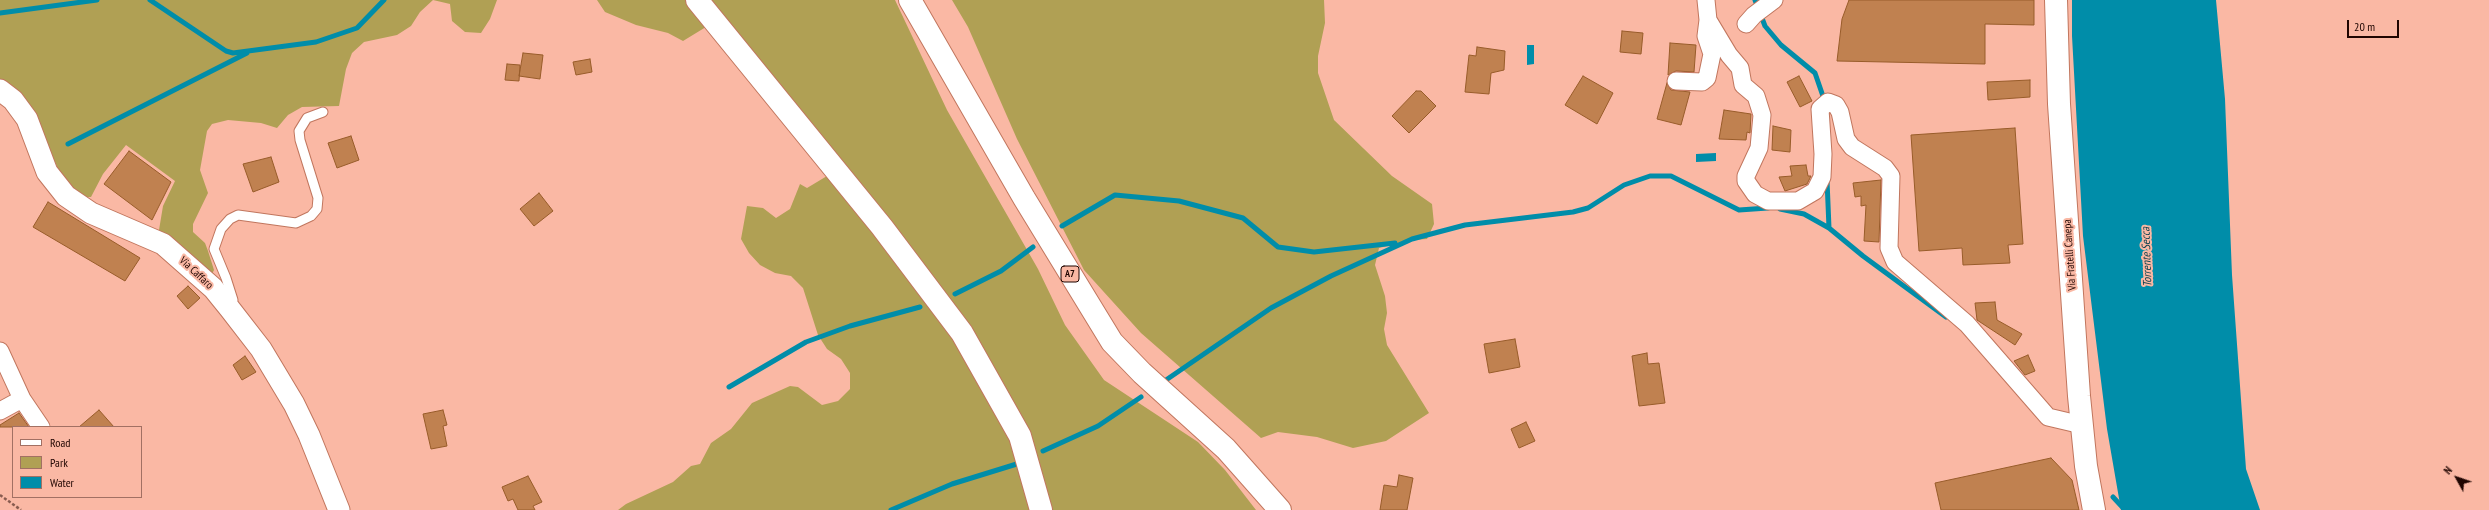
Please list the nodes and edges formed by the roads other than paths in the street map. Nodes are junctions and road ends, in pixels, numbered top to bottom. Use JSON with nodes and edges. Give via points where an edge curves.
{"nodes":[{"id":1,"x":697,"y":0,"type":"edge"},
{"id":2,"x":910,"y":0,"type":"edge"},
{"id":3,"x":1706,"y":0,"type":"edge"},
{"id":4,"x":1774,"y":0,"type":"edge"},
{"id":5,"x":2056,"y":0,"type":"edge"},
{"id":6,"x":1708,"y":20,"type":"junction"},
{"id":7,"x":1746,"y":24,"type":"dead end"},
{"id":8,"x":1676,"y":81,"type":"dead end"},
{"id":9,"x":0,"y":90,"type":"edge"},
{"id":10,"x":323,"y":112,"type":"dead end"},
{"id":11,"x":230,"y":309,"type":"junction"},
{"id":12,"x":0,"y":351,"type":"edge"},
{"id":13,"x":22,"y":399,"type":"junction"},
{"id":14,"x":0,"y":410,"type":"edge"},
{"id":15,"x":2082,"y":425,"type":"junction"},
{"id":16,"x":40,"y":426,"type":"edge"},
{"id":17,"x":339,"y":510,"type":"edge"},
{"id":18,"x":1041,"y":510,"type":"edge"},
{"id":19,"x":1280,"y":510,"type":"edge"},
{"id":20,"x":2094,"y":510,"type":"edge"}],
"edges":[{"from":1,"to":18,"type":"main road","via":[[882,227],[962,333],[1020,436]]},
{"from":2,"to":19,"type":"main road","number":"A7","via":[[1024,198],[1112,342],[1142,373],[1226,449]]},
{"from":3,"to":6,"type":"street"},
{"from":4,"to":7,"type":"street"},
{"from":5,"to":15,"type":"main road","name":"Via Fratelli Canepa","via":[[2059,104]]},
{"from":6,"to":8,"type":"street","via":[[1706,36],[1712,54],[1707,78],[1702,82]]},
{"from":6,"to":15,"type":"street","via":[[1740,68],[1743,85],[1756,96],[1762,115],[1759,148],[1746,176],[1746,181],[1755,194],[1768,201],[1798,201],[1815,191],[1822,177],[1820,109],[1828,102],[1836,104],[1846,139],[1852,147],[1885,168],[1891,176],[1889,248],[1895,262],[1967,324],[2048,416]]},
{"from":9,"to":11,"type":"street","name":"Via Caffaro","via":[[13,100],[27,119],[47,172],[66,196],[91,213],[163,244],[213,288]]},
{"from":10,"to":11,"type":"lane","via":[[307,118],[299,131],[318,198],[317,209],[311,216],[296,223],[238,215],[230,218],[221,229],[214,249],[233,300]]},
{"from":11,"to":17,"type":"street","name":"Via Caffaro","via":[[260,348],[294,404],[309,434]]},
{"from":12,"to":13,"type":"street"},
{"from":13,"to":14,"type":"street"},
{"from":13,"to":16,"type":"street"},
{"from":15,"to":20,"type":"main road","name":"Via Fratelli Canepa"}]}
